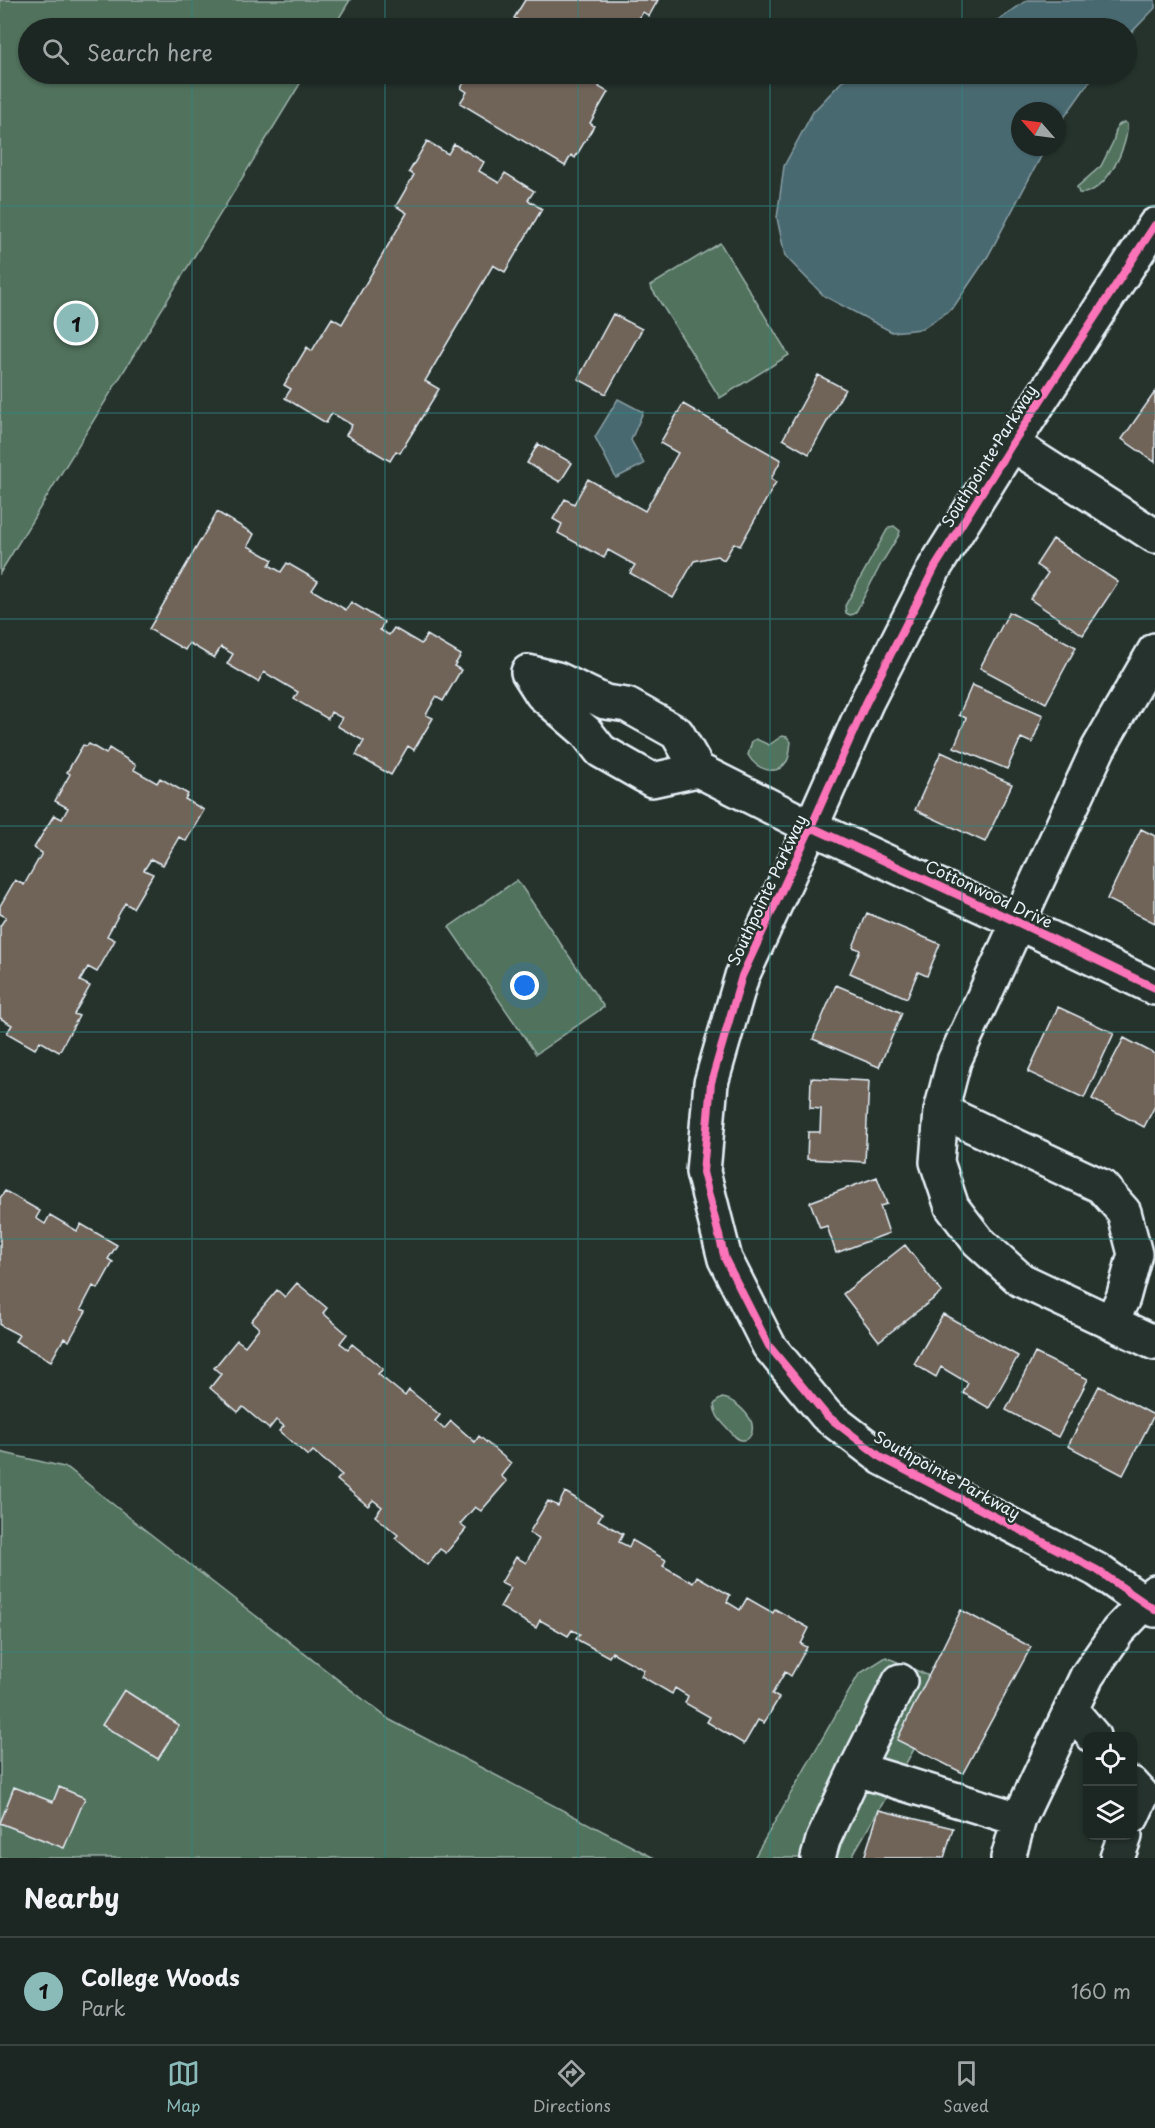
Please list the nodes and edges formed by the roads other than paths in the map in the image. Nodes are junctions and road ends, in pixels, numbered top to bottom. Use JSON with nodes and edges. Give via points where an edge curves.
{"nodes":[{"id":1,"x":1155,"y":225,"type":"edge"},
{"id":2,"x":1012,"y":444,"type":"junction"},
{"id":3,"x":1155,"y":536,"type":"edge"},
{"id":4,"x":1155,"y":650,"type":"edge"},
{"id":5,"x":605,"y":702,"type":"junction"},
{"id":6,"x":586,"y":732,"type":"junction"},
{"id":7,"x":698,"y":770,"type":"junction"},
{"id":8,"x":811,"y":827,"type":"junction"},
{"id":9,"x":1017,"y":922,"type":"junction"},
{"id":10,"x":1155,"y":988,"type":"edge"},
{"id":11,"x":941,"y":1111,"type":"junction"},
{"id":12,"x":1111,"y":1322,"type":"junction"},
{"id":13,"x":1155,"y":1342,"type":"edge"},
{"id":14,"x":1152,"y":1601,"type":"edge"},
{"id":15,"x":900,"y":1681,"type":"dead end"},
{"id":16,"x":1071,"y":1710,"type":"junction"},
{"id":17,"x":1089,"y":1732,"type":"edge"},
{"id":18,"x":856,"y":1769,"type":"junction"},
{"id":19,"x":1019,"y":1819,"type":"junction"},
{"id":20,"x":1124,"y":1840,"type":"edge"},
{"id":21,"x":818,"y":1858,"type":"edge"},
{"id":22,"x":1008,"y":1858,"type":"edge"},
{"id":23,"x":1117,"y":1858,"type":"edge"}],
"edges":[{"from":1,"to":2,"type":"street","name":"Southpointe Parkway"},
{"from":2,"to":3,"type":"street"},
{"from":2,"to":8,"type":"street","name":"Southpointe Parkway","via":[[935,567],[866,703]]},
{"from":4,"to":9,"type":"street","via":[[1098,749]]},
{"from":5,"to":6,"type":"street"},
{"from":5,"to":6,"type":"street","via":[[557,679],[528,672],[542,694]]},
{"from":5,"to":7,"type":"street","via":[[627,705],[677,734]]},
{"from":6,"to":7,"type":"street","via":[[601,751],[652,780]]},
{"from":7,"to":8,"type":"street","name":"Cottonwood Drive"},
{"from":8,"to":9,"type":"street","name":"Cottonwood Drive"},
{"from":8,"to":14,"type":"street","name":"Southpointe Parkway","via":[[742,976],[711,1083],[703,1172],[725,1259],[770,1346],[826,1415],[882,1458]]},
{"from":9,"to":10,"type":"street","name":"Cottonwood Drive"},
{"from":9,"to":11,"type":"street","via":[[954,1061]]},
{"from":11,"to":12,"type":"street","via":[[936,1162],[951,1207],[978,1241],[1021,1280]]},
{"from":11,"to":12,"type":"street","via":[[1101,1186],[1124,1212],[1135,1254],[1123,1298]]},
{"from":12,"to":13,"type":"street"},
{"from":14,"to":16,"type":"street","via":[[1118,1630],[1087,1676]]},
{"from":15,"to":18,"type":"street"},
{"from":16,"to":17,"type":"street"},
{"from":16,"to":19,"type":"street"},
{"from":18,"to":19,"type":"street"},
{"from":18,"to":21,"type":"street"},
{"from":19,"to":22,"type":"street"},
{"from":20,"to":23,"type":"street"}]}
